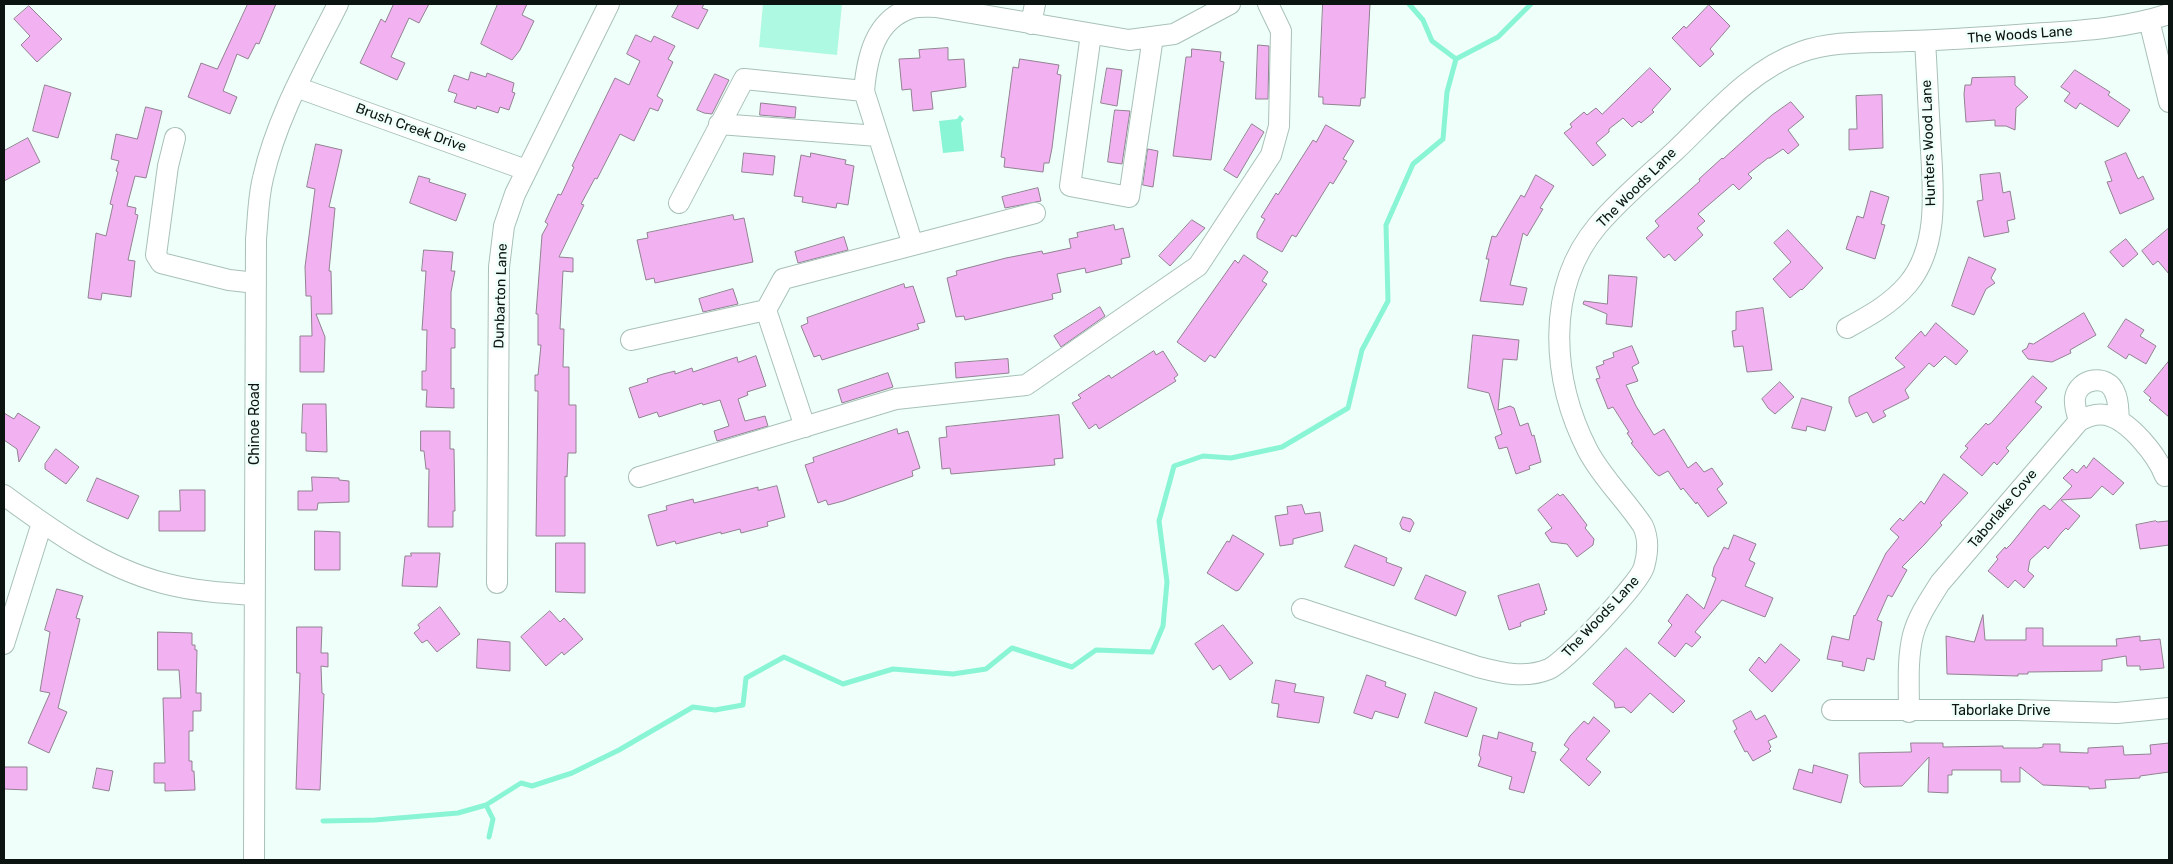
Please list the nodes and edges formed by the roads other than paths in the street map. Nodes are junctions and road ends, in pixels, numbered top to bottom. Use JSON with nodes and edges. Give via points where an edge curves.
{"nodes":[{"id":1,"x":338,"y":4,"type":"edge"},
{"id":2,"x":609,"y":4,"type":"edge"},
{"id":3,"x":1035,"y":4,"type":"edge"},
{"id":4,"x":1230,"y":4,"type":"edge"},
{"id":5,"x":1268,"y":4,"type":"edge"},
{"id":6,"x":936,"y":5,"type":"edge"},
{"id":7,"x":913,"y":6,"type":"edge"},
{"id":8,"x":2169,"y":14,"type":"edge"},
{"id":9,"x":2149,"y":20,"type":"junction"},
{"id":10,"x":1031,"y":24,"type":"junction"},
{"id":11,"x":1091,"y":34,"type":"junction"},
{"id":12,"x":1153,"y":37,"type":"junction"},
{"id":13,"x":1925,"y":41,"type":"junction"},
{"id":14,"x":296,"y":87,"type":"junction"},
{"id":15,"x":864,"y":91,"type":"junction"},
{"id":16,"x":2169,"y":102,"type":"edge"},
{"id":17,"x":719,"y":124,"type":"junction"},
{"id":18,"x":878,"y":136,"type":"junction"},
{"id":19,"x":175,"y":138,"type":"dead end"},
{"id":20,"x":526,"y":170,"type":"junction"},
{"id":21,"x":679,"y":203,"type":"dead end"},
{"id":22,"x":1036,"y":213,"type":"dead end"},
{"id":23,"x":913,"y":245,"type":"junction"},
{"id":24,"x":256,"y":283,"type":"junction"},
{"id":25,"x":766,"y":310,"type":"junction"},
{"id":26,"x":1847,"y":328,"type":"dead end"},
{"id":27,"x":630,"y":340,"type":"dead end"},
{"id":28,"x":2118,"y":420,"type":"junction"},
{"id":29,"x":2079,"y":421,"type":"junction"},
{"id":30,"x":805,"y":427,"type":"junction"},
{"id":31,"x":2165,"y":476,"type":"dead end"},
{"id":32,"x":639,"y":477,"type":"dead end"},
{"id":33,"x":4,"y":495,"type":"edge"},
{"id":34,"x":42,"y":523,"type":"junction"},
{"id":35,"x":497,"y":583,"type":"dead end"},
{"id":36,"x":254,"y":595,"type":"junction"},
{"id":37,"x":1302,"y":609,"type":"dead end"},
{"id":38,"x":4,"y":644,"type":"edge"},
{"id":39,"x":2169,"y":708,"type":"edge"},
{"id":40,"x":1832,"y":710,"type":"dead end"},
{"id":41,"x":1909,"y":712,"type":"junction"},
{"id":42,"x":254,"y":860,"type":"edge"}],
"edges":[{"from":1,"to":14,"type":"street","name":"Chinoe Road"},
{"from":2,"to":20,"type":"street","name":"Dunbarton Lane"},
{"from":3,"to":10,"type":"street"},
{"from":4,"to":12,"type":"street","via":[[1174,34]]},
{"from":5,"to":30,"type":"street","via":[[1281,31],[1279,126],[1271,155],[1198,266],[1026,385],[896,400]]},
{"from":6,"to":7,"type":"street"},
{"from":6,"to":10,"type":"street"},
{"from":7,"to":15,"type":"street","via":[[895,16],[879,32],[866,64]]},
{"from":8,"to":9,"type":"street","name":"The Woods Lane"},
{"from":9,"to":13,"type":"street","name":"The Woods Lane","via":[[2078,31]]},
{"from":9,"to":16,"type":"street"},
{"from":10,"to":11,"type":"street"},
{"from":11,"to":12,"type":"street","via":[[1129,40]]},
{"from":11,"to":12,"type":"street","via":[[1070,186],[1129,197]]},
{"from":13,"to":26,"type":"street","name":"Hunters Wood Lane","via":[[1933,193],[1931,226],[1925,250],[1909,282],[1894,298]]},
{"from":13,"to":37,"type":"street","name":"The Woods Lane","via":[[1823,47],[1781,61],[1739,90],[1617,205],[1596,227],[1582,249],[1567,283],[1559,327],[1559,350],[1567,400],[1589,452],[1643,526],[1648,547],[1641,574],[1574,650],[1549,669],[1529,674],[1506,674]]},
{"from":14,"to":20,"type":"street","name":"Brush Creek Drive"},
{"from":14,"to":24,"type":"street","name":"Chinoe Road","via":[[280,122],[263,179],[257,222]]},
{"from":15,"to":17,"type":"street","via":[[744,78]]},
{"from":15,"to":18,"type":"street"},
{"from":17,"to":18,"type":"street"},
{"from":17,"to":21,"type":"street"},
{"from":18,"to":23,"type":"street"},
{"from":19,"to":24,"type":"street","via":[[156,255],[161,263],[229,280]]},
{"from":20,"to":35,"type":"street","name":"Dunbarton Lane","via":[[504,226],[499,267]]},
{"from":22,"to":23,"type":"street"},
{"from":23,"to":25,"type":"street","via":[[783,279]]},
{"from":24,"to":36,"type":"street","name":"Chinoe Road"},
{"from":25,"to":27,"type":"street"},
{"from":25,"to":30,"type":"street"},
{"from":28,"to":29,"type":"street","via":[[2105,415],[2090,415]]},
{"from":28,"to":29,"type":"street","via":[[2116,393],[2103,380],[2093,380],[2083,384],[2075,397]]},
{"from":28,"to":31,"type":"street","via":[[2151,451]]},
{"from":29,"to":41,"type":"street","name":"Taborlake Cove","via":[[1928,601],[1911,644]]},
{"from":30,"to":32,"type":"street"},
{"from":33,"to":34,"type":"street"},
{"from":34,"to":36,"type":"street","via":[[102,559],[163,583]]},
{"from":34,"to":38,"type":"street"},
{"from":36,"to":42,"type":"street","name":"Chinoe Road"},
{"from":39,"to":41,"type":"street","name":"Taborlake Drive","via":[[2117,713],[2017,710]]},
{"from":40,"to":41,"type":"street","name":"Taborlake Drive"}]}
